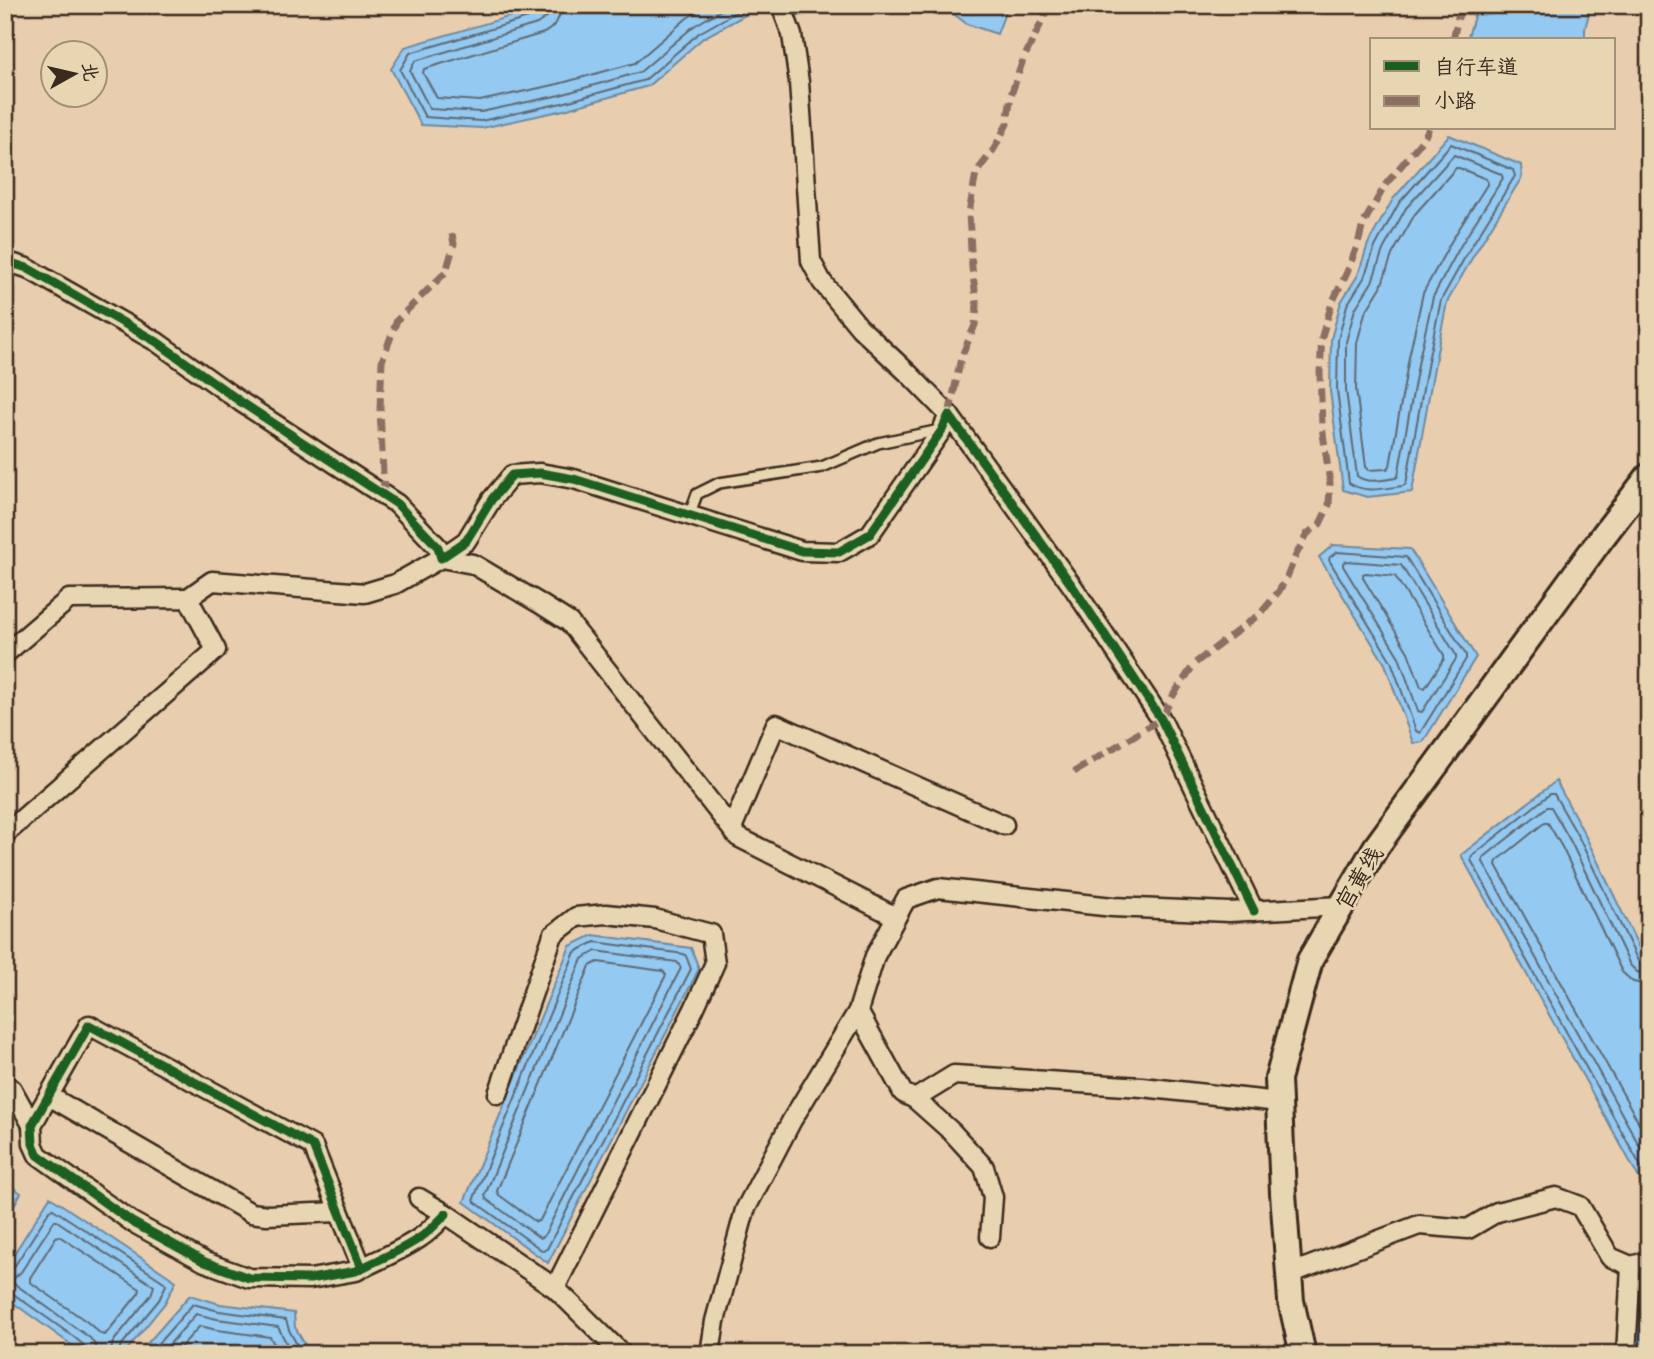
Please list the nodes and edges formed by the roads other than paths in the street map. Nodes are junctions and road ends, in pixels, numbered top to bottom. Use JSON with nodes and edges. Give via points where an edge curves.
{"nodes":[{"id":1,"x":781,"y":5,"type":"edge"},
{"id":2,"x":5,"y":261,"type":"edge"},
{"id":3,"x":945,"y":422,"type":"junction"},
{"id":4,"x":1649,"y":476,"type":"edge"},
{"id":5,"x":689,"y":516,"type":"junction"},
{"id":6,"x":441,"y":558,"type":"junction"},
{"id":7,"x":188,"y":598,"type":"junction"},
{"id":8,"x":5,"y":654,"type":"edge"},
{"id":9,"x":1004,"y":825,"type":"dead end"},
{"id":10,"x":732,"y":828,"type":"junction"},
{"id":11,"x":5,"y":834,"type":"edge"},
{"id":12,"x":1341,"y":906,"type":"junction"},
{"id":13,"x":1254,"y":911,"type":"junction"},
{"id":14,"x":896,"y":917,"type":"junction"},
{"id":15,"x":858,"y":1011,"type":"junction"},
{"id":16,"x":5,"y":1085,"type":"edge"},
{"id":17,"x":498,"y":1094,"type":"dead end"},
{"id":18,"x":48,"y":1096,"type":"junction"},
{"id":19,"x":915,"y":1099,"type":"junction"},
{"id":20,"x":1279,"y":1102,"type":"junction"},
{"id":21,"x":32,"y":1125,"type":"junction"},
{"id":22,"x":419,"y":1198,"type":"dead end"},
{"id":23,"x":339,"y":1212,"type":"junction"},
{"id":24,"x":446,"y":1214,"type":"junction"},
{"id":25,"x":990,"y":1237,"type":"dead end"},
{"id":26,"x":1640,"y":1264,"type":"edge"},
{"id":27,"x":362,"y":1268,"type":"junction"},
{"id":28,"x":1289,"y":1274,"type":"junction"},
{"id":29,"x":555,"y":1288,"type":"junction"},
{"id":30,"x":622,"y":1354,"type":"edge"},
{"id":31,"x":710,"y":1354,"type":"edge"},
{"id":32,"x":1303,"y":1354,"type":"edge"},
{"id":33,"x":1626,"y":1354,"type":"edge"}],
"edges":[{"from":1,"to":3,"type":"street","via":[[792,35],[799,82],[811,261],[821,282],[860,328],[911,375]]},
{"from":2,"to":6,"type":"street","via":[[27,268],[157,342],[397,504],[438,547]]},
{"from":3,"to":5,"type":"lane","via":[[822,467],[719,483],[697,494]]},
{"from":3,"to":5,"type":"street","via":[[870,534],[839,552],[802,551]]},
{"from":3,"to":13,"type":"street","via":[[1073,587],[1161,719]]},
{"from":4,"to":12,"type":"street","name":"官黄线","via":[[1376,847]]},
{"from":5,"to":6,"type":"street","via":[[574,479],[540,473],[512,475],[466,541]]},
{"from":6,"to":7,"type":"street","via":[[395,584],[365,593],[212,581]]},
{"from":6,"to":10,"type":"street","via":[[473,564],[569,622]]},
{"from":7,"to":8,"type":"street","via":[[69,599]]},
{"from":7,"to":11,"type":"street","via":[[216,650]]},
{"from":9,"to":10,"type":"street","via":[[776,724]]},
{"from":10,"to":14,"type":"street","via":[[738,837]]},
{"from":12,"to":13,"type":"street"},
{"from":12,"to":20,"type":"street","name":"官黄线","via":[[1310,960],[1278,1079]]},
{"from":13,"to":14,"type":"street","via":[[1113,907],[938,887],[906,899]]},
{"from":14,"to":15,"type":"street","via":[[875,956]]},
{"from":15,"to":19,"type":"street","via":[[903,1093]]},
{"from":15,"to":31,"type":"street","via":[[792,1119],[746,1209]]},
{"from":16,"to":21,"type":"street","via":[[12,1089]]},
{"from":17,"to":29,"type":"street","via":[[553,935],[576,917],[606,914],[655,919],[711,934],[715,963]]},
{"from":18,"to":21,"type":"street"},
{"from":18,"to":23,"type":"street","via":[[251,1213]]},
{"from":18,"to":23,"type":"street","via":[[89,1024],[313,1146]]},
{"from":19,"to":20,"type":"street","via":[[954,1075],[1142,1087]]},
{"from":19,"to":25,"type":"street","via":[[984,1167],[993,1197]]},
{"from":20,"to":28,"type":"street","name":"官黄线"},
{"from":21,"to":27,"type":"street","via":[[38,1155],[132,1222],[205,1262],[249,1278],[310,1279]]},
{"from":22,"to":24,"type":"street"},
{"from":23,"to":27,"type":"street"},
{"from":24,"to":27,"type":"street","via":[[422,1237]]},
{"from":24,"to":29,"type":"street"},
{"from":26,"to":28,"type":"street","via":[[1610,1257],[1580,1206],[1556,1197],[1497,1212],[1468,1229],[1419,1225]]},
{"from":26,"to":33,"type":"street"},
{"from":28,"to":32,"type":"street","name":"官黄线"},
{"from":29,"to":30,"type":"street"}]}
